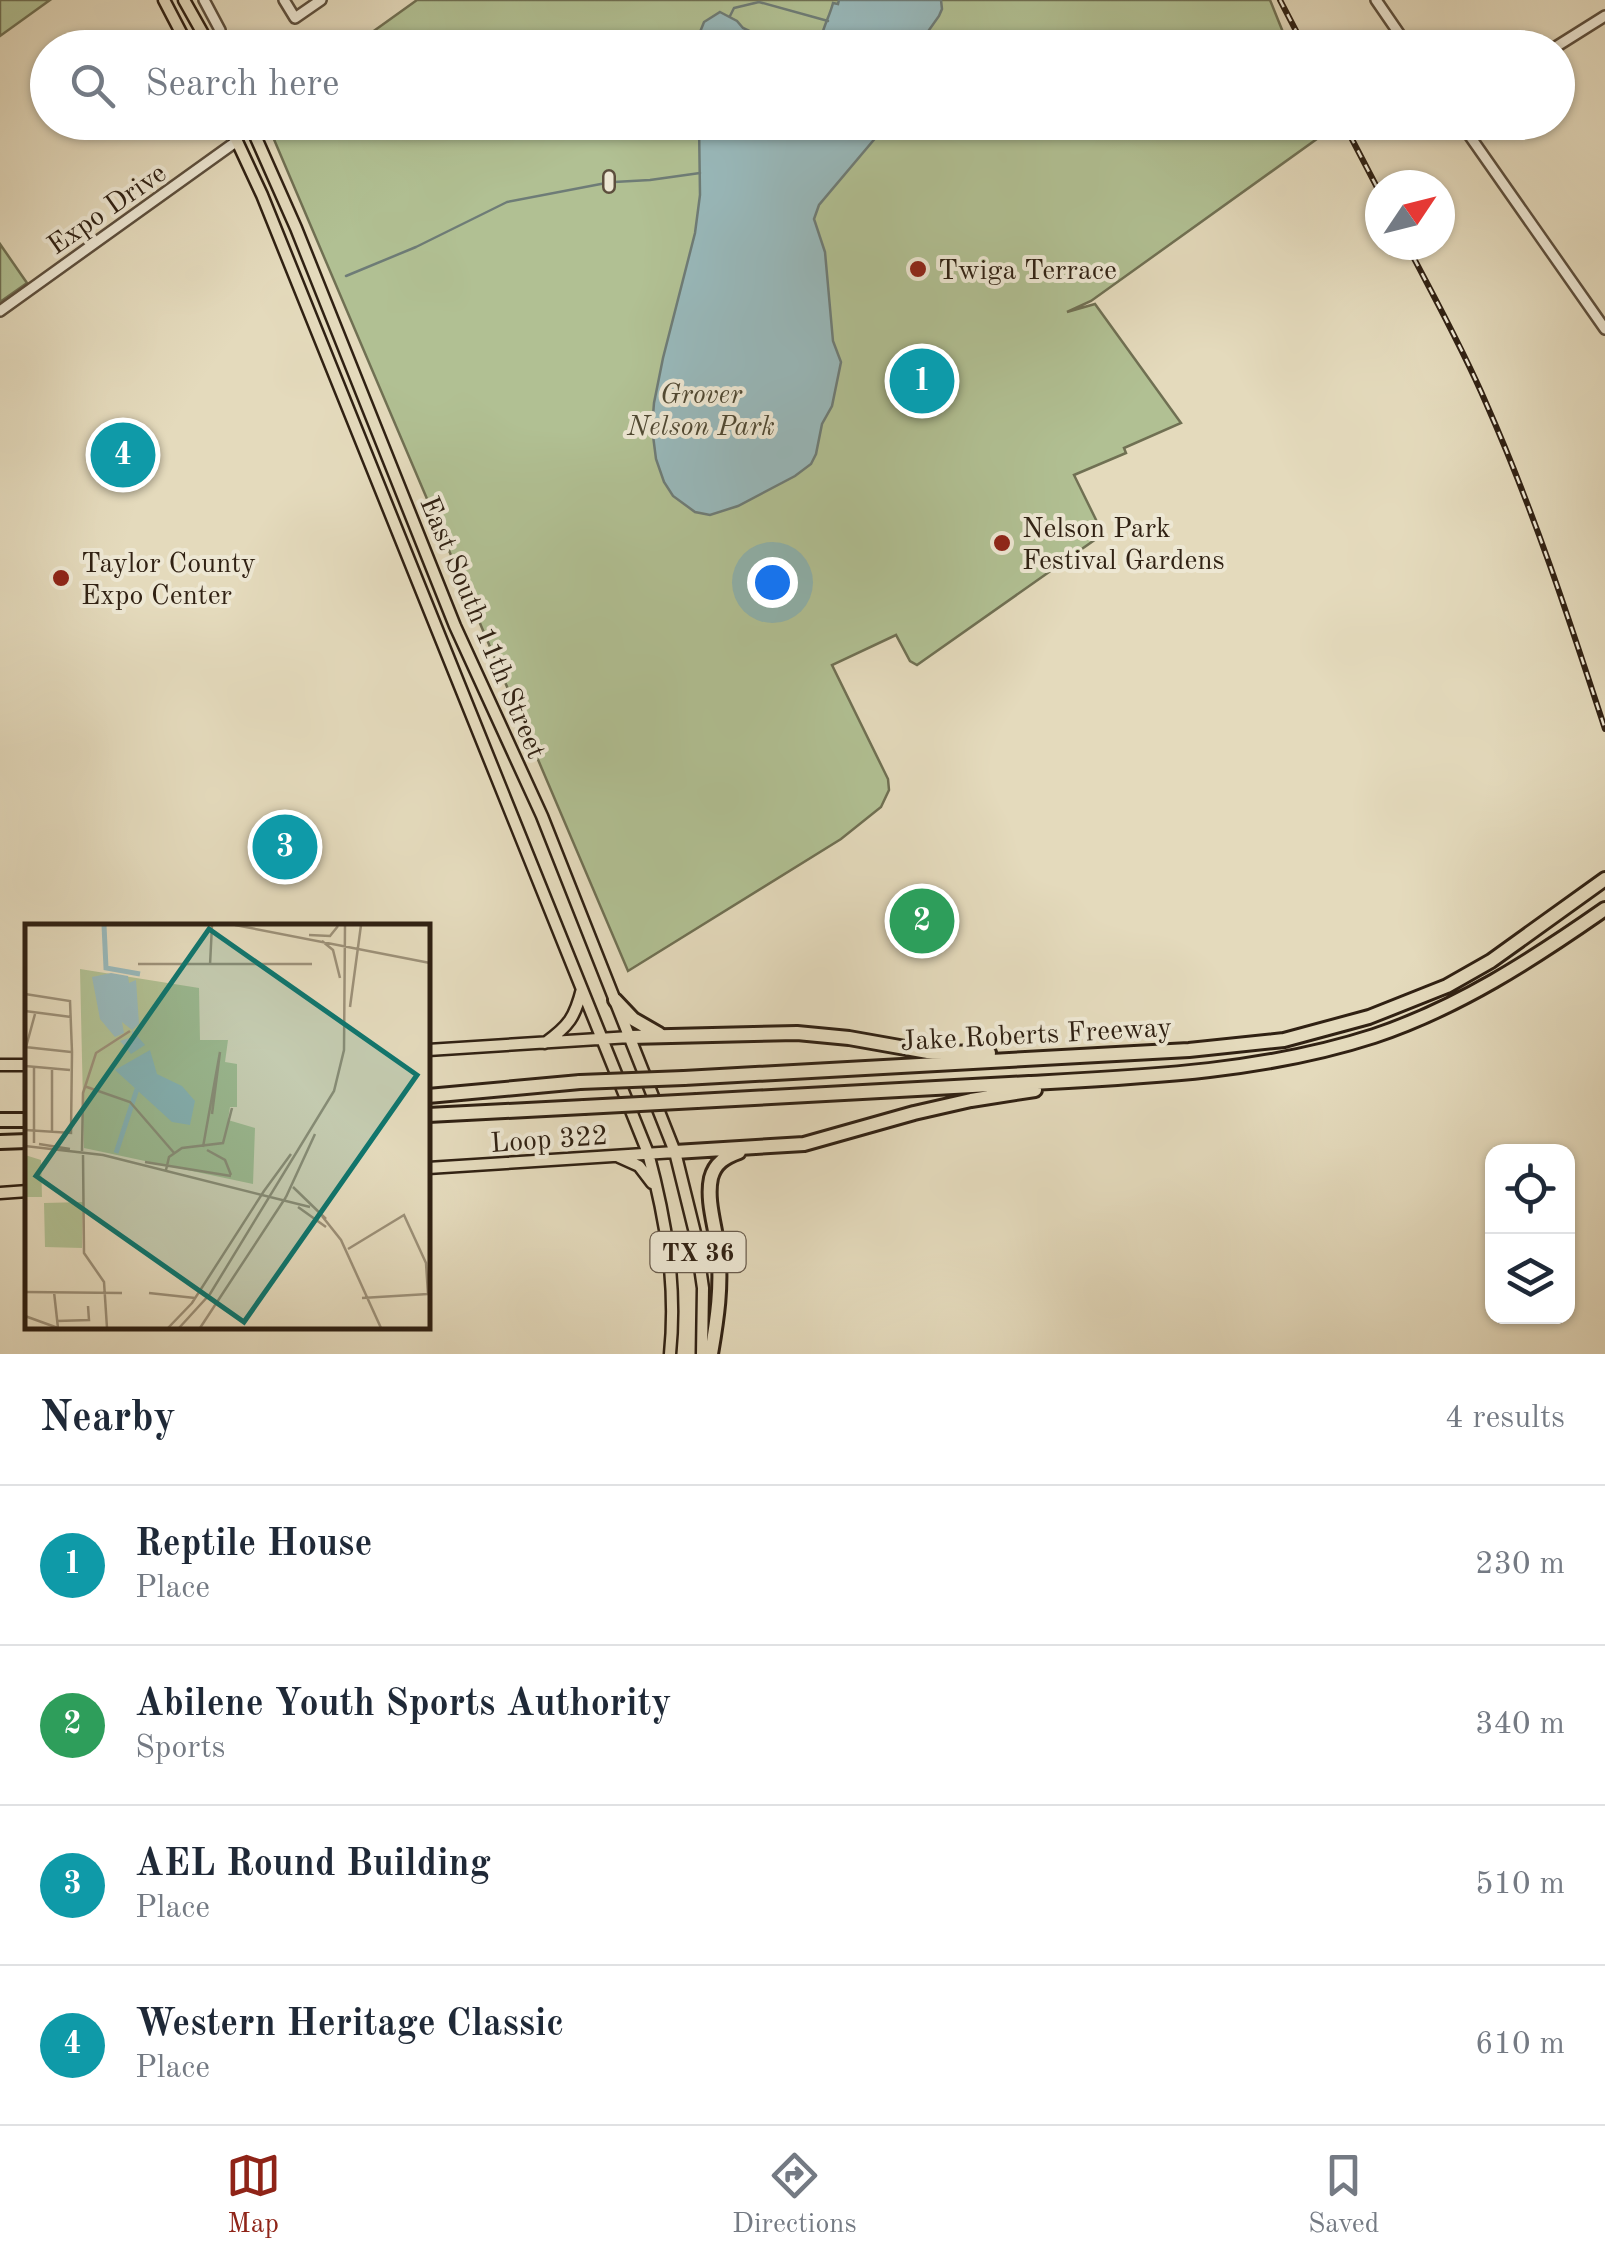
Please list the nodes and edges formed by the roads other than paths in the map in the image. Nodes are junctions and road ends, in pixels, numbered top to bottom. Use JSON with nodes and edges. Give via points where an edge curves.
{"nodes":[{"id":1,"x":164,"y":0,"type":"edge"},
{"id":2,"x":184,"y":0,"type":"edge"},
{"id":3,"x":204,"y":0,"type":"edge"},
{"id":4,"x":284,"y":0,"type":"edge"},
{"id":5,"x":321,"y":0,"type":"edge"},
{"id":6,"x":1376,"y":0,"type":"edge"},
{"id":7,"x":1605,"y":16,"type":"edge"},
{"id":8,"x":180,"y":30,"type":"edge"},
{"id":9,"x":201,"y":30,"type":"edge"},
{"id":10,"x":220,"y":30,"type":"edge"},
{"id":11,"x":1396,"y":30,"type":"edge"},
{"id":12,"x":1575,"y":35,"type":"edge"},
{"id":13,"x":257,"y":140,"type":"edge"},
{"id":14,"x":1473,"y":140,"type":"edge"},
{"id":15,"x":238,"y":142,"type":"joint"},
{"id":16,"x":0,"y":311,"type":"edge"},
{"id":17,"x":1605,"y":329,"type":"edge"},
{"id":18,"x":1605,"y":879,"type":"edge"},
{"id":19,"x":1605,"y":909,"type":"edge"},
{"id":20,"x":582,"y":988,"type":"junction"},
{"id":21,"x":614,"y":1000,"type":"junction"},
{"id":22,"x":662,"y":1036,"type":"junction"},
{"id":23,"x":630,"y":1037,"type":"junction"},
{"id":24,"x":603,"y":1039,"type":"junction"},
{"id":25,"x":544,"y":1043,"type":"junction"},
{"id":26,"x":430,"y":1050,"type":"edge"},
{"id":27,"x":1092,"y":1055,"type":"junction"},
{"id":28,"x":1112,"y":1078,"type":"junction"},
{"id":29,"x":430,"y":1096,"type":"edge"},
{"id":30,"x":430,"y":1116,"type":"edge"},
{"id":31,"x":25,"y":1141,"type":"edge"},
{"id":32,"x":0,"y":1142,"type":"edge"},
{"id":33,"x":747,"y":1149,"type":"junction"},
{"id":34,"x":674,"y":1152,"type":"junction"},
{"id":35,"x":648,"y":1154,"type":"junction"},
{"id":36,"x":614,"y":1156,"type":"junction"},
{"id":37,"x":430,"y":1168,"type":"edge"},
{"id":38,"x":25,"y":1191,"type":"edge"},
{"id":39,"x":0,"y":1193,"type":"edge"},
{"id":40,"x":659,"y":1196,"type":"junction"},
{"id":41,"x":670,"y":1354,"type":"edge"},
{"id":42,"x":702,"y":1354,"type":"edge"},
{"id":43,"x":711,"y":1354,"type":"edge"}],
"edges":[{"from":1,"to":8,"type":"main road"},
{"from":2,"to":9,"type":"main road"},
{"from":3,"to":10,"type":"street"},
{"from":4,"to":5,"type":"street","via":[[296,18]]},
{"from":6,"to":11,"type":"street"},
{"from":7,"to":12,"type":"street"},
{"from":13,"to":21,"type":"main road","name":"East South 11th Street","number":"TX 36"},
{"from":14,"to":17,"type":"street"},
{"from":15,"to":16,"type":"street","name":"Expo Drive"},
{"from":15,"to":20,"type":"main road","name":"East South 11th Street","number":"TX 36"},
{"from":18,"to":27,"type":"highway","name":"Jake Roberts Freeway","via":[[1447,986],[1368,1017],[1284,1040]]},
{"from":19,"to":28,"type":"highway","name":"Jake Roberts Freeway","via":[[1460,1001],[1375,1036],[1281,1060]]},
{"from":20,"to":24,"type":"main road","name":"East South 11th Street","number":"TX 36"},
{"from":20,"to":25,"type":"main road","via":[[568,1026]]},
{"from":21,"to":22,"type":"highway"},
{"from":21,"to":23,"type":"main road","name":"East South 11th Street","number":"TX 36"},
{"from":22,"to":23,"type":"highway"},
{"from":22,"to":27,"type":"highway","via":[[797,1033],[928,1052]]},
{"from":23,"to":24,"type":"main road"},
{"from":23,"to":34,"type":"main road","name":"East South 11th Street","number":"TX 36"},
{"from":24,"to":25,"type":"main road"},
{"from":24,"to":35,"type":"main road","name":"East South 11th Street","number":"TX 36"},
{"from":25,"to":26,"type":"main road"},
{"from":27,"to":29,"type":"highway","name":"Jake Roberts Freeway","bridge":true},
{"from":28,"to":30,"type":"highway","name":"Jake Roberts Freeway","bridge":true},
{"from":28,"to":33,"type":"highway","via":[[971,1100],[804,1144]]},
{"from":31,"to":32,"type":"highway"},
{"from":33,"to":34,"type":"highway"},
{"from":33,"to":43,"type":"highway","via":[[726,1156],[711,1180],[720,1303]]},
{"from":34,"to":35,"type":"main road","name":"Loop 322"},
{"from":34,"to":42,"type":"main road","number":"TX 36","via":[[704,1288]]},
{"from":35,"to":36,"type":"main road","name":"Loop 322"},
{"from":35,"to":40,"type":"main road","number":"TX 36"},
{"from":36,"to":37,"type":"main road","name":"Loop 322"},
{"from":36,"to":40,"type":"main road","via":[[639,1166]]},
{"from":38,"to":39,"type":"main road"},
{"from":40,"to":41,"type":"main road","number":"TX 36","via":[[672,1285]]}]}
